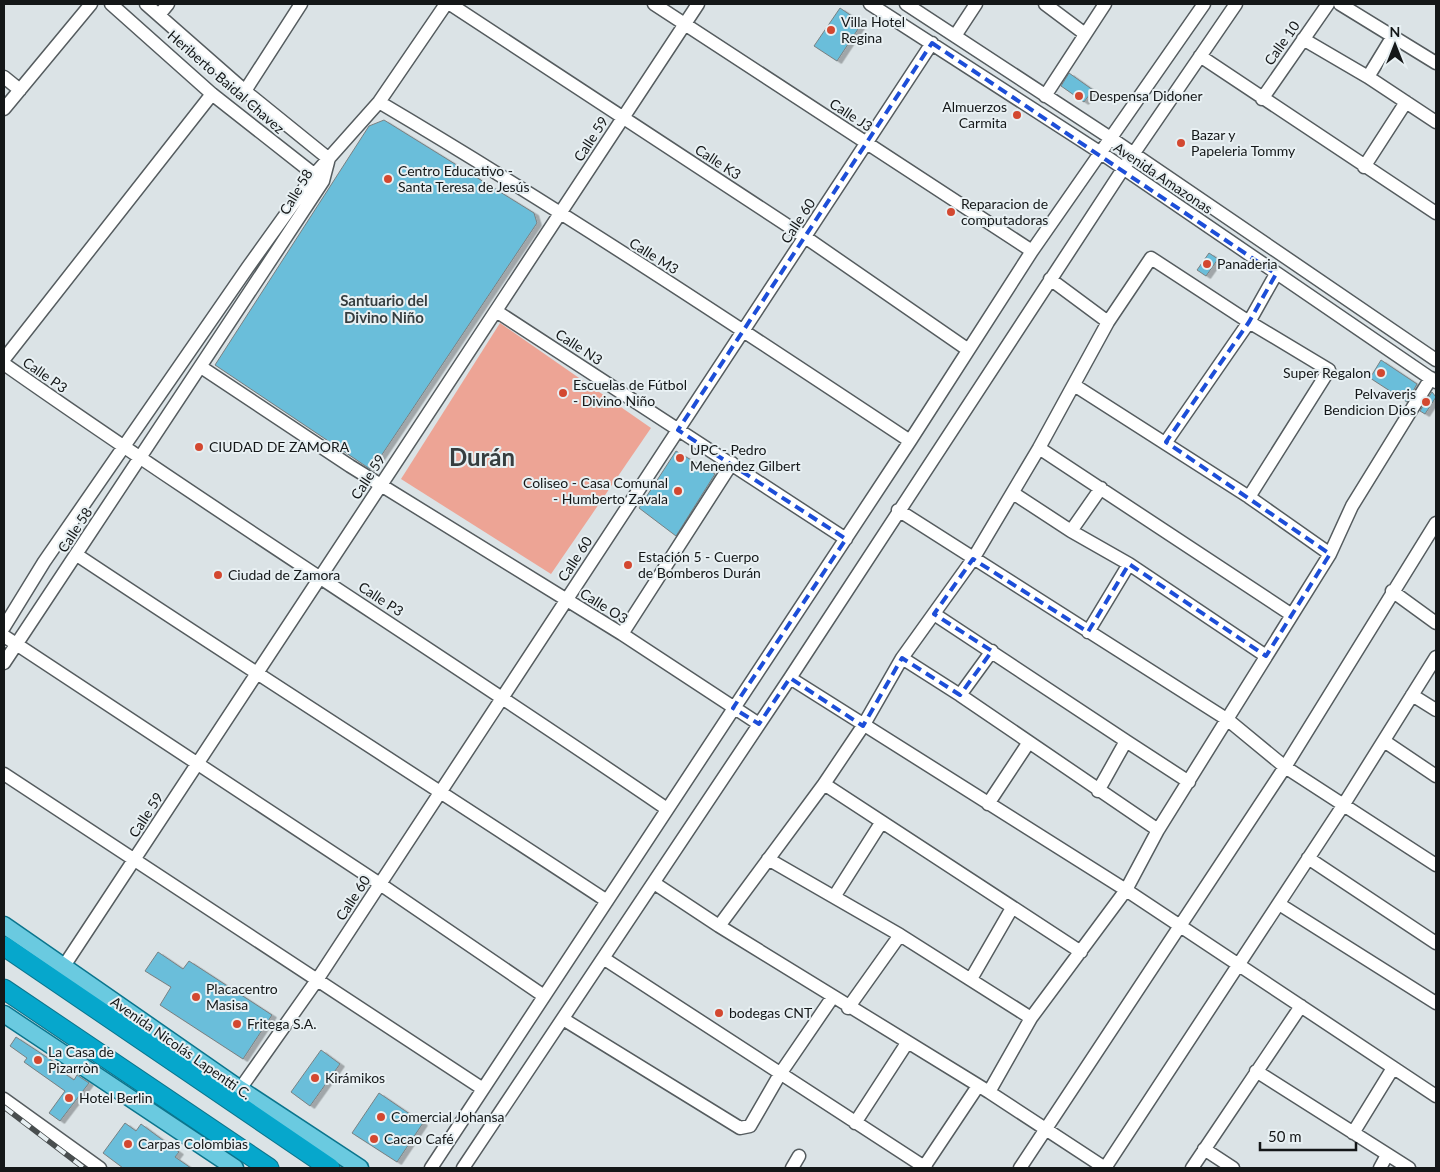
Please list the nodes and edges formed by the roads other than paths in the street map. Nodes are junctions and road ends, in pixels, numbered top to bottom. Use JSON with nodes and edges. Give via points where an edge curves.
{"nodes":[{"id":1,"x":91,"y":4,"type":"edge"},
{"id":2,"x":111,"y":4,"type":"edge"},
{"id":3,"x":146,"y":4,"type":"edge"},
{"id":4,"x":168,"y":4,"type":"edge"},
{"id":5,"x":301,"y":4,"type":"edge"},
{"id":6,"x":448,"y":4,"type":"edge"},
{"id":7,"x":654,"y":4,"type":"edge"},
{"id":8,"x":698,"y":4,"type":"edge"},
{"id":9,"x":870,"y":4,"type":"edge"},
{"id":10,"x":906,"y":4,"type":"edge"},
{"id":11,"x":976,"y":4,"type":"edge"},
{"id":12,"x":1045,"y":4,"type":"edge"},
{"id":13,"x":1105,"y":4,"type":"edge"},
{"id":14,"x":1204,"y":4,"type":"edge"},
{"id":15,"x":1236,"y":4,"type":"edge"},
{"id":16,"x":1328,"y":4,"type":"edge"},
{"id":17,"x":1340,"y":4,"type":"edge"},
{"id":18,"x":159,"y":15,"type":"junction"},
{"id":19,"x":684,"y":24,"type":"junction"},
{"id":20,"x":1085,"y":34,"type":"junction"},
{"id":21,"x":955,"y":36,"type":"junction"},
{"id":22,"x":1393,"y":36,"type":"junction"},
{"id":23,"x":1303,"y":39,"type":"junction"},
{"id":24,"x":932,"y":43,"type":"junction"},
{"id":25,"x":1200,"y":56,"type":"junction"},
{"id":26,"x":1436,"y":63,"type":"edge"},
{"id":27,"x":4,"y":77,"type":"edge"},
{"id":28,"x":1368,"y":77,"type":"junction"},
{"id":29,"x":20,"y":90,"type":"junction"},
{"id":30,"x":245,"y":91,"type":"junction"},
{"id":31,"x":212,"y":94,"type":"junction"},
{"id":32,"x":1045,"y":96,"type":"junction"},
{"id":33,"x":1262,"y":99,"type":"junction"},
{"id":34,"x":379,"y":102,"type":"junction"},
{"id":35,"x":1406,"y":102,"type":"junction"},
{"id":36,"x":4,"y":109,"type":"edge"},
{"id":37,"x":623,"y":118,"type":"junction"},
{"id":38,"x":1436,"y":122,"type":"edge"},
{"id":39,"x":1112,"y":139,"type":"junction"},
{"id":40,"x":867,"y":143,"type":"junction"},
{"id":41,"x":1100,"y":154,"type":"junction"},
{"id":42,"x":1134,"y":154,"type":"junction"},
{"id":43,"x":329,"y":160,"type":"junction"},
{"id":44,"x":1364,"y":167,"type":"junction"},
{"id":45,"x":1123,"y":169,"type":"junction"},
{"id":46,"x":318,"y":178,"type":"junction"},
{"id":47,"x":560,"y":213,"type":"junction"},
{"id":48,"x":1436,"y":214,"type":"edge"},
{"id":49,"x":805,"y":237,"type":"junction"},
{"id":50,"x":1032,"y":251,"type":"junction"},
{"id":51,"x":1276,"y":274,"type":"junction"},
{"id":52,"x":1050,"y":279,"type":"junction"},
{"id":53,"x":496,"y":311,"type":"junction"},
{"id":54,"x":1108,"y":322,"type":"junction"},
{"id":55,"x":1249,"y":322,"type":"junction"},
{"id":56,"x":744,"y":330,"type":"junction"},
{"id":57,"x":967,"y":349,"type":"junction"},
{"id":58,"x":4,"y":359,"type":"edge"},
{"id":59,"x":1436,"y":360,"type":"edge"},
{"id":60,"x":4,"y":364,"type":"edge"},
{"id":61,"x":201,"y":366,"type":"junction"},
{"id":62,"x":1434,"y":380,"type":"edge"},
{"id":63,"x":1074,"y":385,"type":"junction"},
{"id":64,"x":678,"y":430,"type":"junction"},
{"id":65,"x":910,"y":441,"type":"junction"},
{"id":66,"x":1166,"y":442,"type":"junction"},
{"id":67,"x":125,"y":448,"type":"junction"},
{"id":68,"x":1039,"y":448,"type":"junction"},
{"id":69,"x":141,"y":458,"type":"junction"},
{"id":70,"x":732,"y":463,"type":"junction"},
{"id":71,"x":381,"y":486,"type":"junction"},
{"id":72,"x":1100,"y":488,"type":"junction"},
{"id":73,"x":1013,"y":493,"type":"junction"},
{"id":74,"x":1249,"y":497,"type":"junction"},
{"id":75,"x":898,"y":510,"type":"junction"},
{"id":76,"x":1435,"y":527,"type":"edge"},
{"id":77,"x":1071,"y":531,"type":"junction"},
{"id":78,"x":846,"y":539,"type":"junction"},
{"id":79,"x":1330,"y":554,"type":"junction"},
{"id":80,"x":77,"y":555,"type":"junction"},
{"id":81,"x":973,"y":559,"type":"junction"},
{"id":82,"x":1129,"y":564,"type":"junction"},
{"id":83,"x":320,"y":578,"type":"junction"},
{"id":84,"x":1392,"y":591,"type":"junction"},
{"id":85,"x":566,"y":600,"type":"junction"},
{"id":86,"x":934,"y":614,"type":"junction"},
{"id":87,"x":1292,"y":615,"type":"junction"},
{"id":88,"x":1436,"y":623,"type":"edge"},
{"id":89,"x":4,"y":627,"type":"edge"},
{"id":90,"x":1088,"y":632,"type":"junction"},
{"id":91,"x":622,"y":634,"type":"junction"},
{"id":92,"x":4,"y":636,"type":"edge"},
{"id":93,"x":16,"y":644,"type":"junction"},
{"id":94,"x":992,"y":651,"type":"junction"},
{"id":95,"x":1266,"y":656,"type":"junction"},
{"id":96,"x":1436,"y":657,"type":"edge"},
{"id":97,"x":902,"y":658,"type":"junction"},
{"id":98,"x":4,"y":663,"type":"edge"},
{"id":99,"x":257,"y":674,"type":"junction"},
{"id":100,"x":790,"y":678,"type":"junction"},
{"id":101,"x":960,"y":695,"type":"junction"},
{"id":102,"x":1412,"y":695,"type":"junction"},
{"id":103,"x":503,"y":697,"type":"junction"},
{"id":104,"x":733,"y":708,"type":"junction"},
{"id":105,"x":1436,"y":710,"type":"edge"},
{"id":106,"x":1228,"y":720,"type":"junction"},
{"id":107,"x":759,"y":724,"type":"junction"},
{"id":108,"x":863,"y":726,"type":"junction"},
{"id":109,"x":1126,"y":741,"type":"junction"},
{"id":110,"x":1384,"y":741,"type":"junction"},
{"id":111,"x":1029,"y":742,"type":"junction"},
{"id":112,"x":198,"y":764,"type":"junction"},
{"id":113,"x":1285,"y":767,"type":"junction"},
{"id":114,"x":4,"y":774,"type":"edge"},
{"id":115,"x":1436,"y":776,"type":"edge"},
{"id":116,"x":1189,"y":782,"type":"junction"},
{"id":117,"x":824,"y":784,"type":"junction"},
{"id":118,"x":1098,"y":790,"type":"junction"},
{"id":119,"x":441,"y":791,"type":"junction"},
{"id":120,"x":988,"y":804,"type":"junction"},
{"id":121,"x":1344,"y":804,"type":"junction"},
{"id":122,"x":667,"y":809,"type":"junction"},
{"id":123,"x":881,"y":823,"type":"junction"},
{"id":124,"x":1158,"y":830,"type":"junction"},
{"id":125,"x":1308,"y":858,"type":"junction"},
{"id":126,"x":135,"y":859,"type":"junction"},
{"id":127,"x":768,"y":859,"type":"junction"},
{"id":128,"x":1436,"y":865,"type":"edge"},
{"id":129,"x":654,"y":883,"type":"junction"},
{"id":130,"x":380,"y":884,"type":"junction"},
{"id":131,"x":1126,"y":890,"type":"junction"},
{"id":132,"x":834,"y":897,"type":"junction"},
{"id":133,"x":607,"y":901,"type":"junction"},
{"id":134,"x":1279,"y":904,"type":"junction"},
{"id":135,"x":1012,"y":908,"type":"junction"},
{"id":136,"x":4,"y":926,"type":"edge"},
{"id":137,"x":719,"y":926,"type":"junction"},
{"id":138,"x":1178,"y":926,"type":"junction"},
{"id":139,"x":900,"y":935,"type":"junction"},
{"id":140,"x":1436,"y":942,"type":"edge"},
{"id":141,"x":4,"y":946,"type":"edge"},
{"id":142,"x":1081,"y":952,"type":"junction"},
{"id":143,"x":603,"y":958,"type":"junction"},
{"id":144,"x":1239,"y":965,"type":"junction"},
{"id":145,"x":64,"y":966,"type":"junction"},
{"id":146,"x":971,"y":979,"type":"junction"},
{"id":147,"x":317,"y":980,"type":"junction"},
{"id":148,"x":4,"y":989,"type":"edge"},
{"id":149,"x":544,"y":996,"type":"junction"},
{"id":150,"x":832,"y":998,"type":"junction"},
{"id":151,"x":1436,"y":1003,"type":"edge"},
{"id":152,"x":1301,"y":1006,"type":"junction"},
{"id":153,"x":848,"y":1008,"type":"junction"},
{"id":154,"x":4,"y":1014,"type":"edge"},
{"id":155,"x":1031,"y":1018,"type":"junction"},
{"id":156,"x":563,"y":1020,"type":"junction"},
{"id":157,"x":908,"y":1043,"type":"junction"},
{"id":158,"x":1393,"y":1068,"type":"junction"},
{"id":159,"x":1256,"y":1071,"type":"junction"},
{"id":160,"x":780,"y":1074,"type":"junction"},
{"id":161,"x":240,"y":1089,"type":"junction"},
{"id":162,"x":483,"y":1089,"type":"junction"},
{"id":163,"x":983,"y":1089,"type":"junction"},
{"id":164,"x":1436,"y":1096,"type":"edge"},
{"id":165,"x":4,"y":1099,"type":"edge"},
{"id":166,"x":855,"y":1123,"type":"junction"},
{"id":167,"x":1045,"y":1129,"type":"junction"},
{"id":168,"x":1353,"y":1133,"type":"junction"},
{"id":169,"x":1204,"y":1149,"type":"junction"},
{"id":170,"x":1388,"y":1155,"type":"junction"},
{"id":171,"x":799,"y":1156,"type":"dead end"},
{"id":172,"x":100,"y":1168,"type":"edge"},
{"id":173,"x":235,"y":1168,"type":"edge"},
{"id":174,"x":269,"y":1168,"type":"edge"},
{"id":175,"x":330,"y":1168,"type":"edge"},
{"id":176,"x":360,"y":1168,"type":"edge"},
{"id":177,"x":431,"y":1168,"type":"edge"},
{"id":178,"x":463,"y":1168,"type":"edge"},
{"id":179,"x":792,"y":1168,"type":"edge"},
{"id":180,"x":925,"y":1168,"type":"edge"},
{"id":181,"x":1020,"y":1168,"type":"edge"},
{"id":182,"x":1105,"y":1168,"type":"edge"},
{"id":183,"x":1192,"y":1168,"type":"edge"},
{"id":184,"x":1233,"y":1168,"type":"edge"},
{"id":185,"x":1380,"y":1168,"type":"edge"},
{"id":186,"x":1409,"y":1168,"type":"edge"}],
"edges":[{"from":1,"to":29,"type":"street"},
{"from":2,"to":31,"type":"street","name":"Heriberto Baidal Chavez"},
{"from":3,"to":18,"type":"street","name":"Heriberto Baidal Chavez"},
{"from":4,"to":18,"type":"street"},
{"from":5,"to":30,"type":"street"},
{"from":6,"to":34,"type":"street"},
{"from":6,"to":37,"type":"street","name":"Calle K3"},
{"from":7,"to":19,"type":"street","name":"Calle J3"},
{"from":8,"to":19,"type":"street","name":"Calle 59"},
{"from":9,"to":24,"type":"street","name":"Avenida Amazonas"},
{"from":10,"to":21,"type":"street","name":"Avenida Amazonas"},
{"from":11,"to":21,"type":"street"},
{"from":12,"to":20,"type":"street"},
{"from":13,"to":20,"type":"street"},
{"from":14,"to":39,"type":"street"},
{"from":15,"to":25,"type":"street"},
{"from":16,"to":23,"type":"street","name":"Calle 10"},
{"from":17,"to":22,"type":"street"},
{"from":18,"to":30,"type":"street","name":"Heriberto Baidal Chavez"},
{"from":19,"to":37,"type":"street","name":"Calle 59"},
{"from":19,"to":40,"type":"street","name":"Calle J3"},
{"from":20,"to":32,"type":"street"},
{"from":21,"to":32,"type":"street","name":"Avenida Amazonas"},
{"from":22,"to":26,"type":"street"},
{"from":22,"to":28,"type":"street"},
{"from":23,"to":28,"type":"street"},
{"from":23,"to":33,"type":"street","name":"Calle 10"},
{"from":24,"to":40,"type":"street","name":"Calle 60"},
{"from":24,"to":41,"type":"street","name":"Avenida Amazonas"},
{"from":25,"to":33,"type":"street"},
{"from":25,"to":42,"type":"street"},
{"from":27,"to":29,"type":"street"},
{"from":28,"to":35,"type":"street"},
{"from":29,"to":36,"type":"street"},
{"from":30,"to":43,"type":"street","name":"Heriberto Baidal Chavez"},
{"from":31,"to":46,"type":"street","name":"Heriberto Baidal Chavez"},
{"from":31,"to":58,"type":"street"},
{"from":32,"to":39,"type":"street","name":"Avenida Amazonas"},
{"from":33,"to":44,"type":"street"},
{"from":34,"to":43,"type":"street"},
{"from":34,"to":47,"type":"street","name":"Calle M3"},
{"from":35,"to":38,"type":"street"},
{"from":35,"to":44,"type":"street"},
{"from":37,"to":47,"type":"street","name":"Calle 59"},
{"from":37,"to":49,"type":"street","name":"Calle K3"},
{"from":39,"to":41,"type":"street"},
{"from":39,"to":42,"type":"street","name":"Avenida Amazonas"},
{"from":40,"to":49,"type":"street","name":"Calle 60"},
{"from":40,"to":50,"type":"street","name":"Calle J3"},
{"from":41,"to":45,"type":"street","name":"Avenida Amazonas"},
{"from":41,"to":50,"type":"street"},
{"from":42,"to":45,"type":"street"},
{"from":42,"to":59,"type":"street","name":"Avenida Amazonas"},
{"from":43,"to":46,"type":"street","name":"Calle 58"},
{"from":44,"to":48,"type":"street"},
{"from":45,"to":51,"type":"street","name":"Avenida Amazonas"},
{"from":45,"to":52,"type":"street"},
{"from":46,"to":61,"type":"street","name":"Calle 58"},
{"from":46,"to":67,"type":"street","name":"Calle 58"},
{"from":47,"to":53,"type":"street","name":"Calle 59"},
{"from":47,"to":56,"type":"street","name":"Calle M3"},
{"from":49,"to":56,"type":"street","name":"Calle 60"},
{"from":49,"to":57,"type":"street","name":"Calle K3"},
{"from":50,"to":57,"type":"street"},
{"from":51,"to":55,"type":"street"},
{"from":51,"to":62,"type":"street","name":"Avenida Amazonas"},
{"from":52,"to":54,"type":"street"},
{"from":52,"to":75,"type":"street"},
{"from":53,"to":64,"type":"street","name":"Calle N3"},
{"from":53,"to":71,"type":"street","name":"Calle 59"},
{"from":54,"to":55,"type":"street","via":[[1151,258]]},
{"from":54,"to":63,"type":"street"},
{"from":55,"to":66,"type":"street"},
{"from":55,"to":74,"type":"street","via":[[1329,370]]},
{"from":56,"to":64,"type":"street","name":"Calle 60"},
{"from":56,"to":65,"type":"street","name":"Calle M3"},
{"from":57,"to":65,"type":"street"},
{"from":60,"to":67,"type":"street","name":"Calle P3"},
{"from":61,"to":69,"type":"street","name":"Calle 58"},
{"from":61,"to":71,"type":"street","name":"Calle O3"},
{"from":62,"to":79,"type":"street","via":[[1352,506]]},
{"from":63,"to":66,"type":"street"},
{"from":63,"to":68,"type":"street"},
{"from":64,"to":70,"type":"street","name":"Calle N3"},
{"from":64,"to":85,"type":"street","name":"Calle 60"},
{"from":65,"to":78,"type":"street"},
{"from":66,"to":74,"type":"street"},
{"from":67,"to":69,"type":"street","name":"Calle P3"},
{"from":67,"to":89,"type":"street","name":"Calle 58","via":[[44,562]]},
{"from":68,"to":72,"type":"street"},
{"from":68,"to":73,"type":"street"},
{"from":69,"to":80,"type":"street","name":"Calle 58"},
{"from":69,"to":83,"type":"street","name":"Calle P3"},
{"from":70,"to":78,"type":"street","name":"Calle N3"},
{"from":70,"to":91,"type":"street"},
{"from":71,"to":83,"type":"street","name":"Calle 59"},
{"from":71,"to":85,"type":"street","name":"Calle O3"},
{"from":72,"to":77,"type":"street"},
{"from":72,"to":87,"type":"street"},
{"from":73,"to":77,"type":"street"},
{"from":73,"to":81,"type":"street"},
{"from":74,"to":79,"type":"street"},
{"from":75,"to":81,"type":"street"},
{"from":75,"to":100,"type":"street"},
{"from":76,"to":84,"type":"street"},
{"from":77,"to":82,"type":"street"},
{"from":78,"to":104,"type":"street"},
{"from":79,"to":87,"type":"street"},
{"from":80,"to":93,"type":"street","name":"Calle 58"},
{"from":80,"to":99,"type":"street"},
{"from":81,"to":86,"type":"street"},
{"from":81,"to":90,"type":"street"},
{"from":82,"to":90,"type":"street"},
{"from":82,"to":95,"type":"street"},
{"from":83,"to":99,"type":"street","name":"Calle 59"},
{"from":83,"to":103,"type":"street","name":"Calle P3"},
{"from":84,"to":88,"type":"street"},
{"from":84,"to":113,"type":"street"},
{"from":85,"to":91,"type":"street","name":"Calle O3"},
{"from":85,"to":103,"type":"street","name":"Calle 60"},
{"from":86,"to":94,"type":"street"},
{"from":86,"to":97,"type":"street"},
{"from":87,"to":95,"type":"street"},
{"from":90,"to":106,"type":"street"},
{"from":91,"to":104,"type":"street","name":"Calle O3"},
{"from":92,"to":93,"type":"street"},
{"from":93,"to":98,"type":"street","name":"Calle 58"},
{"from":93,"to":112,"type":"street"},
{"from":94,"to":101,"type":"street"},
{"from":94,"to":109,"type":"street"},
{"from":95,"to":106,"type":"street"},
{"from":96,"to":102,"type":"street"},
{"from":97,"to":101,"type":"street"},
{"from":97,"to":108,"type":"street"},
{"from":99,"to":112,"type":"street","name":"Calle 59"},
{"from":99,"to":119,"type":"street"},
{"from":100,"to":107,"type":"street"},
{"from":100,"to":108,"type":"street"},
{"from":101,"to":111,"type":"street"},
{"from":102,"to":105,"type":"street"},
{"from":102,"to":110,"type":"street"},
{"from":103,"to":119,"type":"street","name":"Calle 60"},
{"from":103,"to":122,"type":"street","name":"Calle P3"},
{"from":104,"to":107,"type":"street","name":"Calle O3"},
{"from":104,"to":122,"type":"street"},
{"from":106,"to":113,"type":"street"},
{"from":106,"to":116,"type":"street"},
{"from":107,"to":129,"type":"street"},
{"from":108,"to":117,"type":"street"},
{"from":108,"to":120,"type":"street"},
{"from":109,"to":116,"type":"street"},
{"from":109,"to":118,"type":"street"},
{"from":110,"to":115,"type":"street"},
{"from":110,"to":121,"type":"street"},
{"from":111,"to":118,"type":"street"},
{"from":111,"to":120,"type":"street"},
{"from":112,"to":126,"type":"street","name":"Calle 59"},
{"from":112,"to":130,"type":"street"},
{"from":113,"to":121,"type":"street"},
{"from":113,"to":138,"type":"street"},
{"from":114,"to":126,"type":"street"},
{"from":116,"to":124,"type":"street"},
{"from":117,"to":123,"type":"street"},
{"from":117,"to":127,"type":"street"},
{"from":118,"to":124,"type":"street"},
{"from":119,"to":130,"type":"street","name":"Calle 60"},
{"from":119,"to":133,"type":"street"},
{"from":120,"to":131,"type":"street"},
{"from":121,"to":125,"type":"street"},
{"from":121,"to":128,"type":"street"},
{"from":122,"to":133,"type":"street"},
{"from":123,"to":132,"type":"street"},
{"from":123,"to":135,"type":"street"},
{"from":124,"to":131,"type":"street"},
{"from":125,"to":134,"type":"street"},
{"from":125,"to":140,"type":"street"},
{"from":126,"to":145,"type":"street","name":"Calle 59"},
{"from":126,"to":147,"type":"street"},
{"from":127,"to":132,"type":"street"},
{"from":127,"to":137,"type":"street"},
{"from":129,"to":137,"type":"street"},
{"from":129,"to":143,"type":"street"},
{"from":130,"to":147,"type":"street","name":"Calle 60"},
{"from":130,"to":149,"type":"street"},
{"from":131,"to":138,"type":"street"},
{"from":131,"to":142,"type":"street"},
{"from":132,"to":139,"type":"street"},
{"from":133,"to":149,"type":"street"},
{"from":134,"to":144,"type":"street"},
{"from":134,"to":151,"type":"street"},
{"from":135,"to":142,"type":"street"},
{"from":135,"to":146,"type":"street"},
{"from":136,"to":145,"type":"main road","name":"Avenida Nicolás Lapentti C."},
{"from":137,"to":150,"type":"street"},
{"from":138,"to":144,"type":"street"},
{"from":138,"to":167,"type":"street"},
{"from":139,"to":146,"type":"street"},
{"from":139,"to":153,"type":"street"},
{"from":141,"to":175,"type":"highway","name":"Avenida Nicolás Lapentti C."},
{"from":142,"to":155,"type":"street"},
{"from":143,"to":156,"type":"street"},
{"from":143,"to":160,"type":"street"},
{"from":144,"to":152,"type":"street"},
{"from":144,"to":182,"type":"street"},
{"from":145,"to":161,"type":"main road","name":"Avenida Nicolás Lapentti C."},
{"from":146,"to":155,"type":"street"},
{"from":147,"to":161,"type":"street","name":"Calle 60"},
{"from":147,"to":162,"type":"street"},
{"from":148,"to":174,"type":"highway"},
{"from":149,"to":162,"type":"street"},
{"from":150,"to":153,"type":"street"},
{"from":150,"to":160,"type":"street"},
{"from":152,"to":158,"type":"street"},
{"from":152,"to":159,"type":"street"},
{"from":153,"to":157,"type":"street"},
{"from":154,"to":173,"type":"main road"},
{"from":155,"to":163,"type":"street"},
{"from":156,"to":160,"type":"street","via":[[740,1128],[750,1126]]},
{"from":156,"to":178,"type":"street"},
{"from":157,"to":163,"type":"street"},
{"from":157,"to":166,"type":"street"},
{"from":158,"to":164,"type":"street"},
{"from":158,"to":168,"type":"street"},
{"from":159,"to":168,"type":"street"},
{"from":159,"to":169,"type":"street"},
{"from":160,"to":166,"type":"street"},
{"from":161,"to":176,"type":"main road","name":"Avenida Nicolás Lapentti C."},
{"from":162,"to":177,"type":"street"},
{"from":163,"to":167,"type":"street"},
{"from":163,"to":180,"type":"street"},
{"from":165,"to":172,"type":"street"},
{"from":166,"to":180,"type":"street"},
{"from":167,"to":181,"type":"street"},
{"from":167,"to":182,"type":"street"},
{"from":168,"to":170,"type":"street"},
{"from":169,"to":183,"type":"street"},
{"from":169,"to":184,"type":"street"},
{"from":170,"to":185,"type":"street"},
{"from":170,"to":186,"type":"street"},
{"from":171,"to":179,"type":"street"}]}
